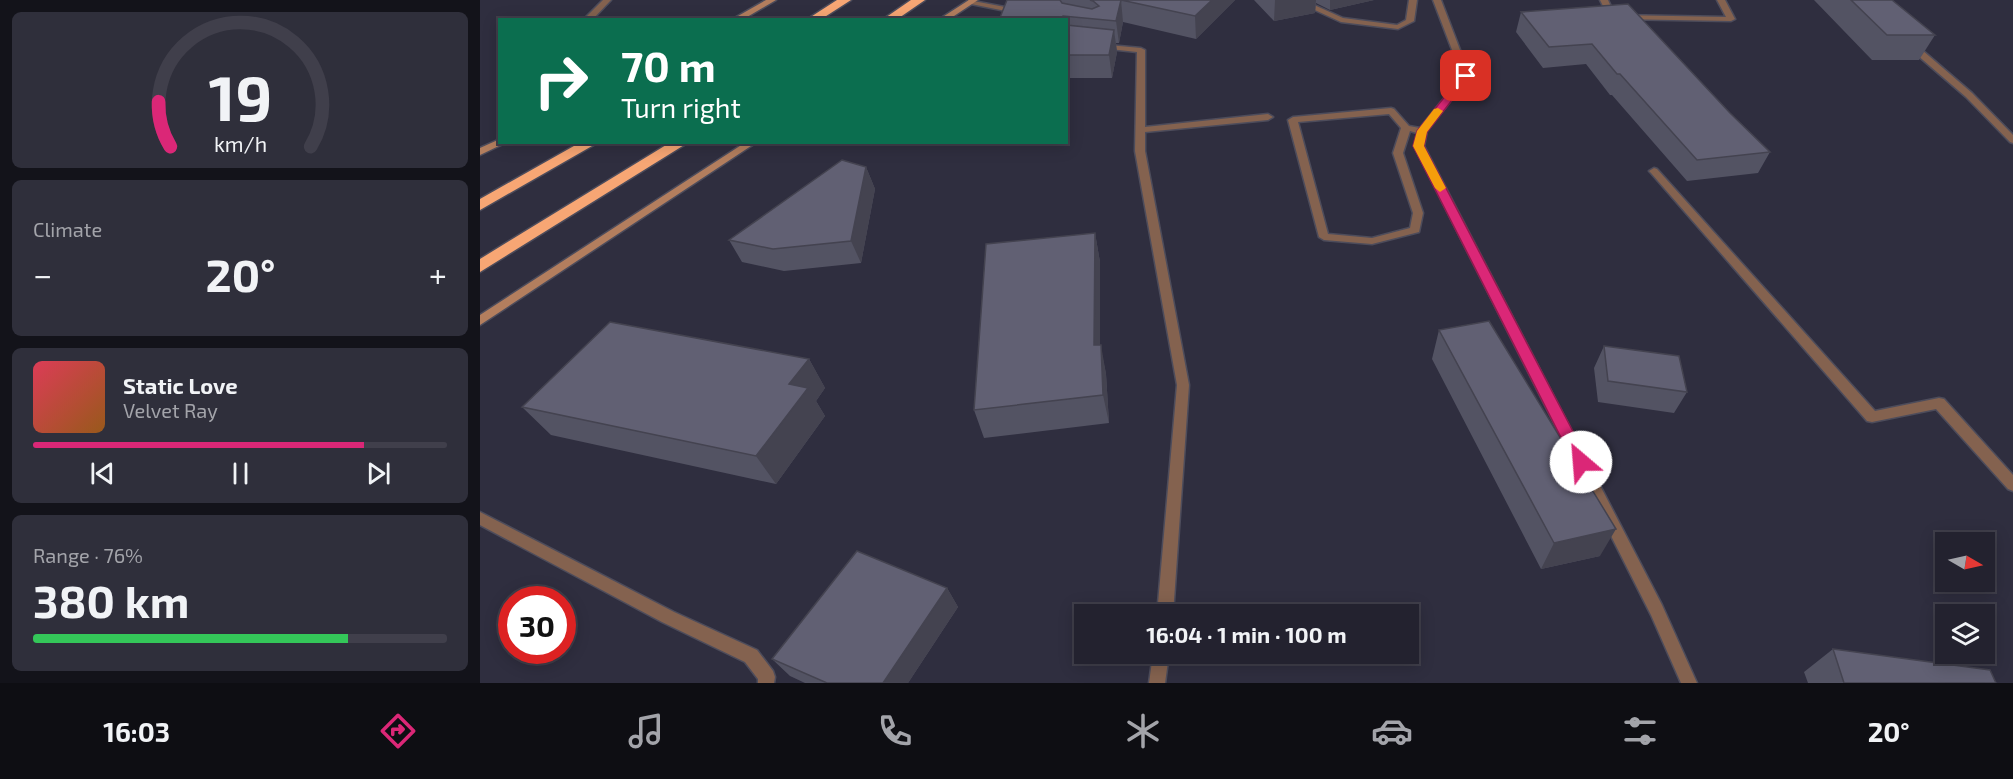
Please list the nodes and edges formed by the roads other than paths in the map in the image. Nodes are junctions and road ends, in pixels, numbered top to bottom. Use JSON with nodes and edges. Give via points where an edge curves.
{"nodes":[{"id":1,"x":606,"y":0,"type":"edge"},
{"id":2,"x":772,"y":0,"type":"edge"},
{"id":3,"x":845,"y":0,"type":"edge"},
{"id":4,"x":919,"y":0,"type":"edge"},
{"id":5,"x":1297,"y":0,"type":"edge"},
{"id":6,"x":1413,"y":0,"type":"edge"},
{"id":7,"x":1437,"y":0,"type":"edge"},
{"id":8,"x":1604,"y":0,"type":"edge"},
{"id":9,"x":1721,"y":0,"type":"edge"},
{"id":10,"x":973,"y":1,"type":"edge"},
{"id":11,"x":1027,"y":13,"type":"edge"},
{"id":12,"x":589,"y":18,"type":"edge"},
{"id":13,"x":739,"y":18,"type":"edge"},
{"id":14,"x":814,"y":18,"type":"edge"},
{"id":15,"x":890,"y":18,"type":"edge"},
{"id":16,"x":945,"y":18,"type":"edge"},
{"id":17,"x":1907,"y":42,"type":"edge"},
{"id":18,"x":1088,"y":45,"type":"edge"},
{"id":19,"x":1268,"y":117,"type":"dead end"},
{"id":20,"x":1406,"y":128,"type":"junction"},
{"id":21,"x":1140,"y":130,"type":"junction"},
{"id":22,"x":1422,"y":131,"type":"junction"},
{"id":23,"x":2013,"y":140,"type":"edge"},
{"id":24,"x":498,"y":143,"type":"edge"},
{"id":25,"x":587,"y":144,"type":"edge"},
{"id":26,"x":679,"y":144,"type":"edge"},
{"id":27,"x":750,"y":144,"type":"edge"},
{"id":28,"x":480,"y":152,"type":"edge"},
{"id":29,"x":1654,"y":171,"type":"dead end"},
{"id":30,"x":480,"y":205,"type":"edge"},
{"id":31,"x":480,"y":266,"type":"edge"},
{"id":32,"x":480,"y":321,"type":"edge"},
{"id":33,"x":2013,"y":485,"type":"edge"},
{"id":34,"x":480,"y":518,"type":"edge"},
{"id":35,"x":1166,"y":604,"type":"edge"},
{"id":36,"x":1160,"y":664,"type":"edge"},
{"id":37,"x":766,"y":683,"type":"edge"},
{"id":38,"x":1158,"y":683,"type":"edge"},
{"id":39,"x":1689,"y":683,"type":"edge"}],
"edges":[{"from":1,"to":12,"type":"street"},
{"from":2,"to":13,"type":"street"},
{"from":3,"to":14,"type":"highway"},
{"from":4,"to":15,"type":"highway"},
{"from":5,"to":6,"type":"street","via":[[1341,20],[1398,27],[1410,21]]},
{"from":7,"to":22,"type":"street","via":[[1466,76]]},
{"from":8,"to":9,"type":"street","via":[[1616,17],[1731,19]]},
{"from":10,"to":11,"type":"street"},
{"from":10,"to":16,"type":"street"},
{"from":17,"to":23,"type":"street","via":[[1970,95]]},
{"from":18,"to":21,"type":"street","via":[[1141,50]]},
{"from":19,"to":21,"type":"street"},
{"from":20,"to":20,"type":"street","via":[[1391,111],[1293,120],[1324,237],[1372,242],[1415,230],[1418,213],[1398,153]]},
{"from":20,"to":22,"type":"street"},
{"from":21,"to":35,"type":"street","via":[[1140,151],[1183,385]]},
{"from":22,"to":39,"type":"street","via":[[1419,146],[1657,610]]},
{"from":24,"to":28,"type":"street"},
{"from":25,"to":30,"type":"highway"},
{"from":26,"to":31,"type":"highway"},
{"from":27,"to":32,"type":"street"},
{"from":29,"to":33,"type":"street","via":[[1872,417],[1939,403]]},
{"from":34,"to":37,"type":"street","via":[[751,656]]},
{"from":36,"to":38,"type":"street"}]}
